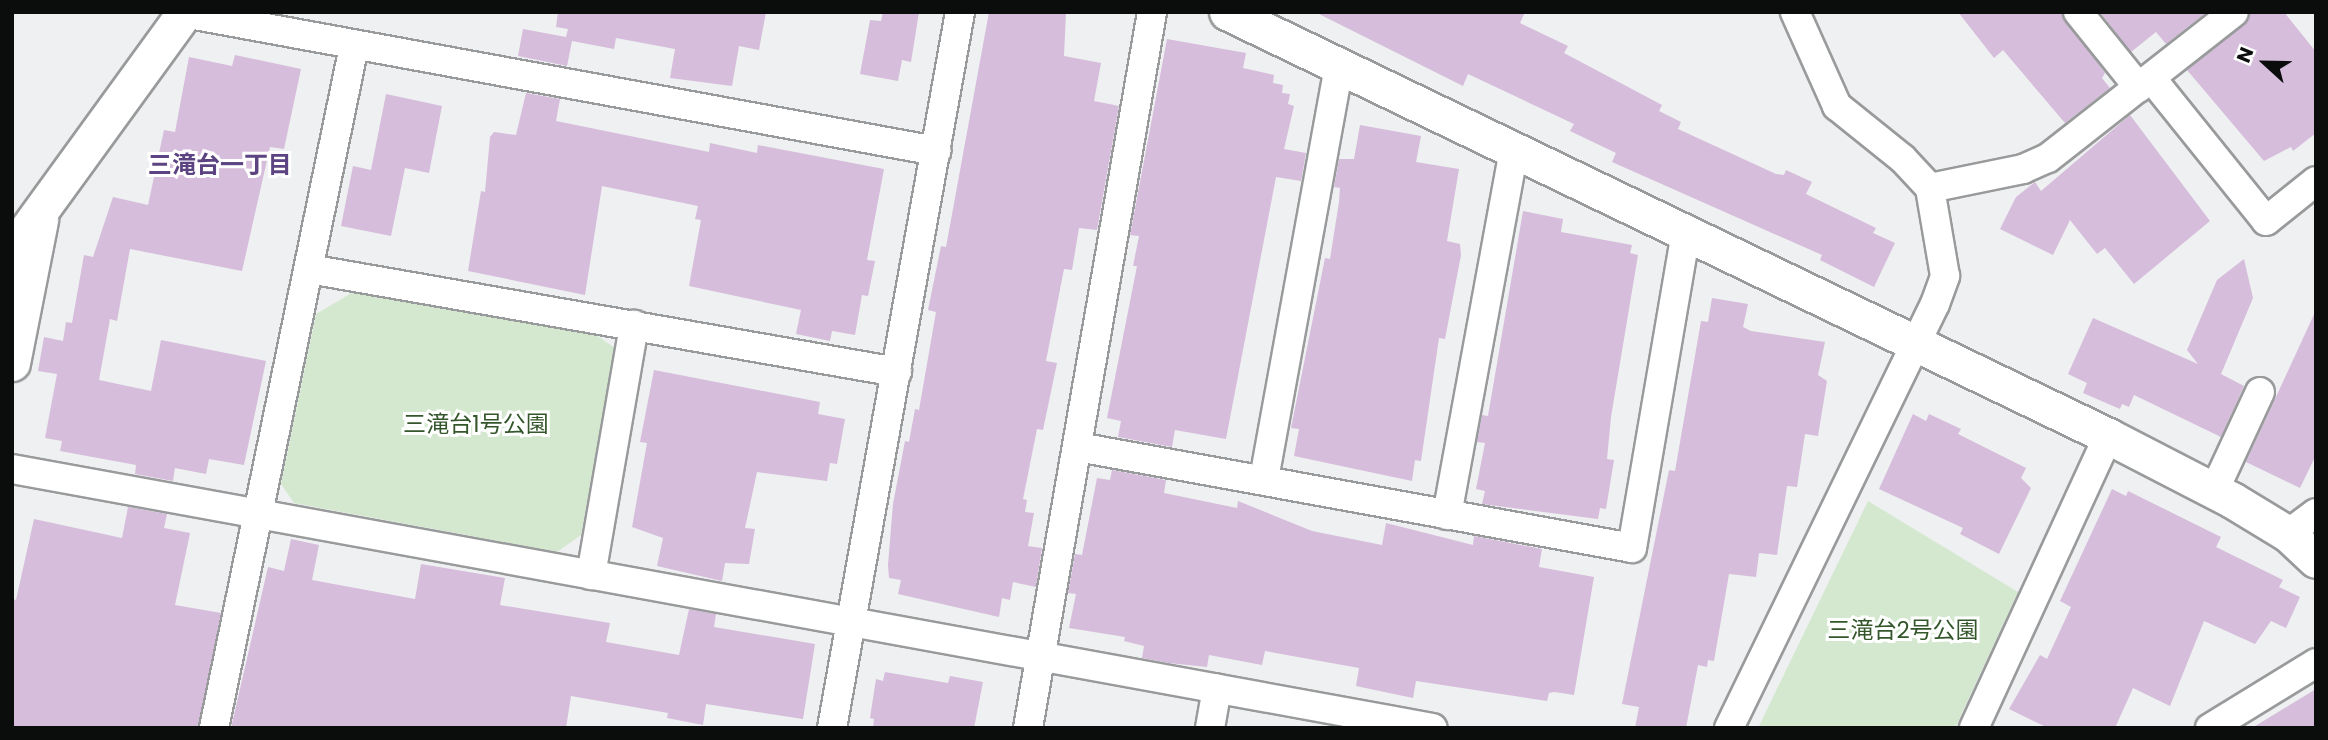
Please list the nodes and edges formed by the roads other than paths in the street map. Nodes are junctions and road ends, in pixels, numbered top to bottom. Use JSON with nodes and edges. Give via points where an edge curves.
{"nodes":[{"id":1,"x":960,"y":12,"type":"edge"},
{"id":2,"x":1152,"y":12,"type":"edge"},
{"id":3,"x":1227,"y":12,"type":"edge"},
{"id":4,"x":1795,"y":12,"type":"edge"},
{"id":5,"x":2078,"y":12,"type":"edge"},
{"id":6,"x":2234,"y":12,"type":"edge"},
{"id":7,"x":184,"y":13,"type":"edge"},
{"id":8,"x":354,"y":46,"type":"junction"},
{"id":9,"x":1339,"y":65,"type":"junction"},
{"id":10,"x":2145,"y":84,"type":"junction"},
{"id":11,"x":1514,"y":150,"type":"junction"},
{"id":12,"x":936,"y":151,"type":"junction"},
{"id":13,"x":2316,"y":181,"type":"edge"},
{"id":14,"x":1930,"y":188,"type":"junction"},
{"id":15,"x":43,"y":206,"type":"junction"},
{"id":16,"x":1686,"y":233,"type":"junction"},
{"id":17,"x":12,"y":250,"type":"edge"},
{"id":18,"x":309,"y":269,"type":"junction"},
{"id":19,"x":634,"y":325,"type":"junction"},
{"id":20,"x":1914,"y":346,"type":"junction"},
{"id":21,"x":12,"y":363,"type":"edge"},
{"id":22,"x":897,"y":372,"type":"junction"},
{"id":23,"x":2260,"y":392,"type":"dead end"},
{"id":24,"x":2108,"y":436,"type":"junction"},
{"id":25,"x":1078,"y":447,"type":"junction"},
{"id":26,"x":12,"y":469,"type":"edge"},
{"id":27,"x":1264,"y":479,"type":"junction"},
{"id":28,"x":2214,"y":491,"type":"junction"},
{"id":29,"x":2316,"y":513,"type":"edge"},
{"id":30,"x":257,"y":514,"type":"junction"},
{"id":31,"x":1447,"y":515,"type":"junction"},
{"id":32,"x":2288,"y":534,"type":"junction"},
{"id":33,"x":2316,"y":560,"type":"edge"},
{"id":34,"x":591,"y":575,"type":"junction"},
{"id":35,"x":850,"y":624,"type":"junction"},
{"id":36,"x":1041,"y":656,"type":"junction"},
{"id":37,"x":2316,"y":663,"type":"edge"},
{"id":38,"x":1217,"y":689,"type":"junction"},
{"id":39,"x":1394,"y":724,"type":"edge"},
{"id":40,"x":214,"y":728,"type":"edge"},
{"id":41,"x":832,"y":728,"type":"edge"},
{"id":42,"x":1028,"y":728,"type":"edge"},
{"id":43,"x":1210,"y":728,"type":"edge"},
{"id":44,"x":1433,"y":728,"type":"edge"},
{"id":45,"x":1729,"y":728,"type":"edge"},
{"id":46,"x":1974,"y":728,"type":"edge"},
{"id":47,"x":2210,"y":728,"type":"edge"}],
"edges":[{"from":1,"to":12,"type":"street"},
{"from":2,"to":25,"type":"street"},
{"from":3,"to":9,"type":"street"},
{"from":4,"to":14,"type":"street","via":[[1837,106],[1903,159]]},
{"from":5,"to":10,"type":"street"},
{"from":6,"to":10,"type":"street"},
{"from":7,"to":8,"type":"street"},
{"from":7,"to":15,"type":"street"},
{"from":8,"to":12,"type":"street"},
{"from":8,"to":18,"type":"street"},
{"from":9,"to":11,"type":"street"},
{"from":9,"to":27,"type":"street"},
{"from":10,"to":13,"type":"street","via":[[2266,221]]},
{"from":10,"to":14,"type":"street","via":[[2048,158],[2023,169]]},
{"from":11,"to":16,"type":"street"},
{"from":11,"to":31,"type":"street"},
{"from":12,"to":22,"type":"street"},
{"from":14,"to":20,"type":"street","via":[[1945,276]]},
{"from":15,"to":17,"type":"street"},
{"from":15,"to":21,"type":"street"},
{"from":16,"to":20,"type":"street"},
{"from":16,"to":31,"type":"street","via":[[1632,548]]},
{"from":18,"to":19,"type":"street"},
{"from":18,"to":30,"type":"street"},
{"from":19,"to":22,"type":"street"},
{"from":19,"to":34,"type":"street"},
{"from":20,"to":24,"type":"street"},
{"from":20,"to":45,"type":"street"},
{"from":22,"to":35,"type":"street"},
{"from":23,"to":28,"type":"street"},
{"from":24,"to":28,"type":"street"},
{"from":24,"to":46,"type":"street"},
{"from":25,"to":27,"type":"street"},
{"from":25,"to":36,"type":"street"},
{"from":26,"to":30,"type":"street"},
{"from":27,"to":31,"type":"street"},
{"from":28,"to":32,"type":"street"},
{"from":29,"to":32,"type":"street"},
{"from":30,"to":34,"type":"street"},
{"from":30,"to":40,"type":"street"},
{"from":32,"to":33,"type":"street"},
{"from":34,"to":35,"type":"street"},
{"from":35,"to":36,"type":"street"},
{"from":35,"to":41,"type":"street"},
{"from":36,"to":38,"type":"street"},
{"from":36,"to":42,"type":"street"},
{"from":37,"to":47,"type":"street"},
{"from":38,"to":39,"type":"street"},
{"from":38,"to":43,"type":"street"},
{"from":39,"to":44,"type":"street"}]}
